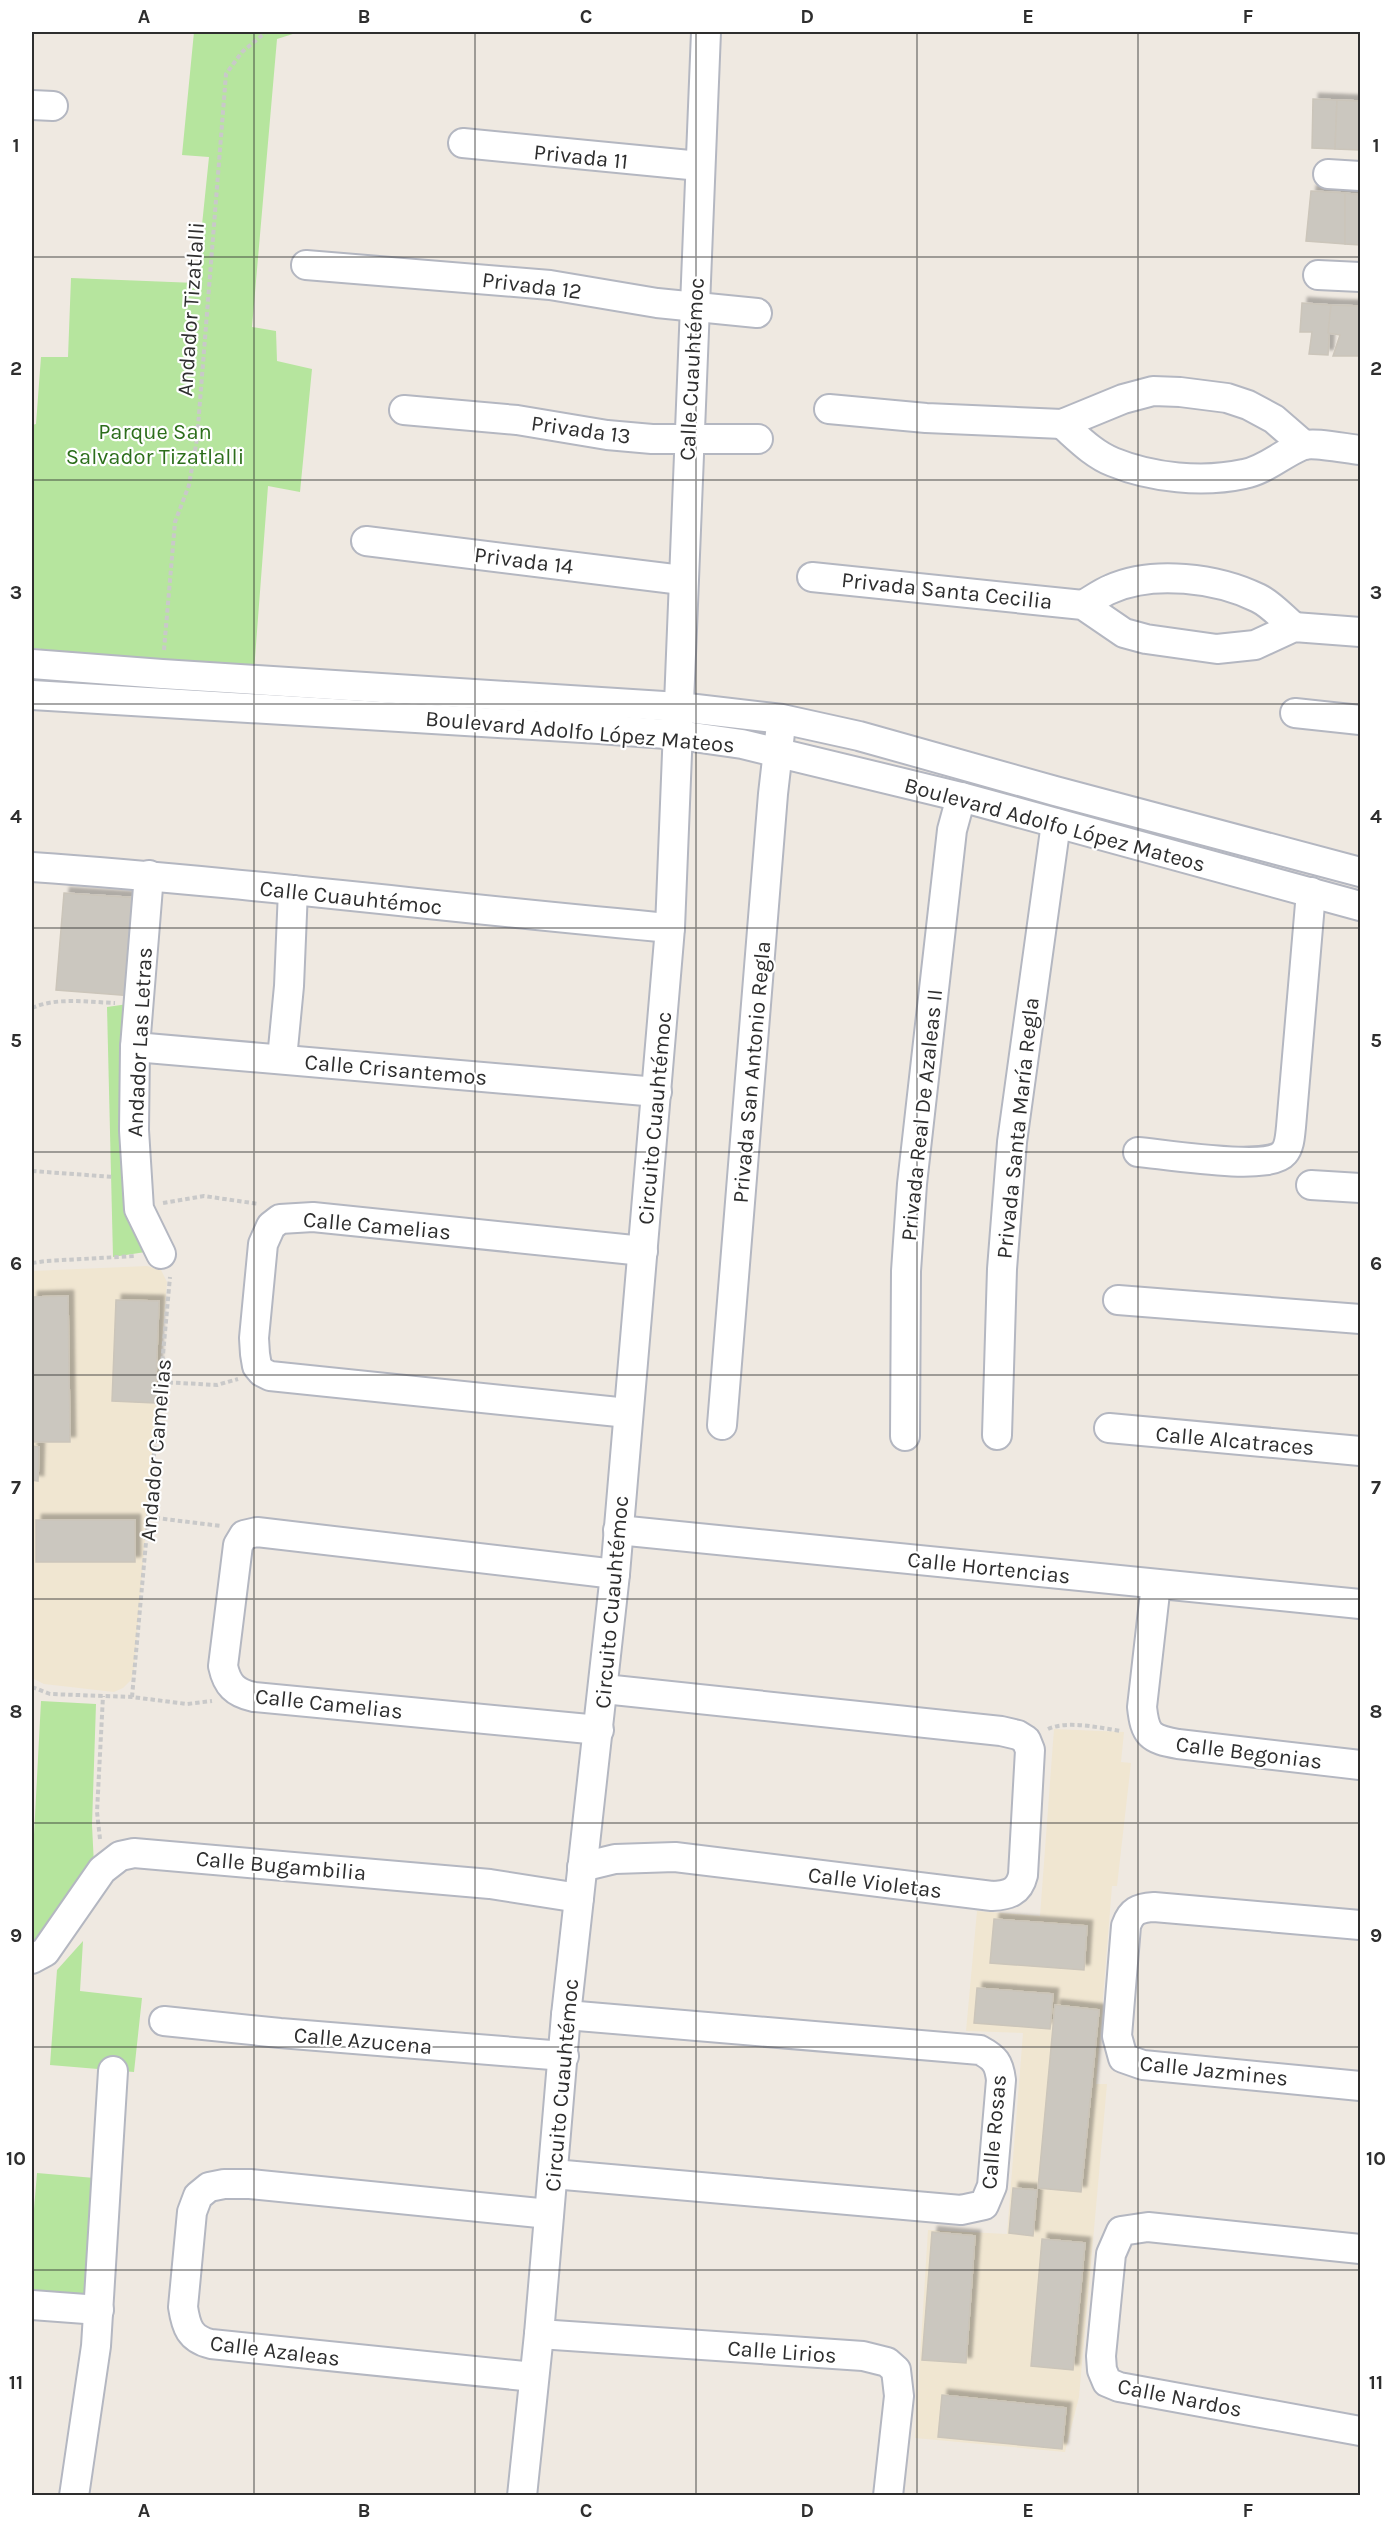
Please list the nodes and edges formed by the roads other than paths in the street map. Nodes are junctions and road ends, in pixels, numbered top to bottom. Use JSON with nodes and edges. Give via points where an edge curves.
{"nodes":[{"id":1,"x":705,"y":32,"type":"edge"},
{"id":2,"x":463,"y":143,"type":"dead end"},
{"id":3,"x":700,"y":166,"type":"junction"},
{"id":4,"x":1328,"y":174,"type":"dead end"},
{"id":5,"x":1360,"y":176,"type":"edge"},
{"id":6,"x":306,"y":265,"type":"dead end"},
{"id":7,"x":1318,"y":275,"type":"dead end"},
{"id":8,"x":1360,"y":277,"type":"edge"},
{"id":9,"x":694,"y":307,"type":"junction"},
{"id":10,"x":757,"y":313,"type":"dead end"},
{"id":11,"x":829,"y":409,"type":"dead end"},
{"id":12,"x":404,"y":410,"type":"dead end"},
{"id":13,"x":1062,"y":424,"type":"junction"},
{"id":14,"x":688,"y":439,"type":"junction"},
{"id":15,"x":758,"y":439,"type":"dead end"},
{"id":16,"x":1304,"y":445,"type":"junction"},
{"id":17,"x":1360,"y":450,"type":"edge"},
{"id":18,"x":366,"y":541,"type":"dead end"},
{"id":19,"x":812,"y":576,"type":"dead end"},
{"id":20,"x":682,"y":579,"type":"junction"},
{"id":21,"x":1083,"y":605,"type":"junction"},
{"id":22,"x":1294,"y":627,"type":"junction"},
{"id":23,"x":1360,"y":632,"type":"edge"},
{"id":24,"x":32,"y":664,"type":"edge"},
{"id":25,"x":96,"y":668,"type":"junction"},
{"id":26,"x":32,"y":695,"type":"edge"},
{"id":27,"x":92,"y":699,"type":"junction"},
{"id":28,"x":679,"y":707,"type":"junction"},
{"id":29,"x":1295,"y":713,"type":"dead end"},
{"id":30,"x":782,"y":719,"type":"junction"},
{"id":31,"x":1360,"y":720,"type":"edge"},
{"id":32,"x":679,"y":735,"type":"junction"},
{"id":33,"x":778,"y":752,"type":"junction"},
{"id":34,"x":961,"y":797,"type":"junction"},
{"id":35,"x":1056,"y":823,"type":"junction"},
{"id":36,"x":32,"y":867,"type":"edge"},
{"id":37,"x":1360,"y":872,"type":"edge"},
{"id":38,"x":149,"y":875,"type":"junction"},
{"id":39,"x":293,"y":890,"type":"junction"},
{"id":40,"x":1311,"y":892,"type":"junction"},
{"id":41,"x":1360,"y":906,"type":"edge"},
{"id":42,"x":670,"y":928,"type":"junction"},
{"id":43,"x":135,"y":1047,"type":"junction"},
{"id":44,"x":282,"y":1059,"type":"junction"},
{"id":45,"x":657,"y":1092,"type":"junction"},
{"id":46,"x":1138,"y":1152,"type":"dead end"},
{"id":47,"x":1311,"y":1185,"type":"dead end"},
{"id":48,"x":1360,"y":1188,"type":"edge"},
{"id":49,"x":643,"y":1251,"type":"junction"},
{"id":50,"x":161,"y":1254,"type":"road end"},
{"id":51,"x":1118,"y":1300,"type":"dead end"},
{"id":52,"x":1360,"y":1319,"type":"edge"},
{"id":53,"x":628,"y":1413,"type":"junction"},
{"id":54,"x":722,"y":1425,"type":"dead end"},
{"id":55,"x":1110,"y":1428,"type":"dead end"},
{"id":56,"x":997,"y":1435,"type":"dead end"},
{"id":57,"x":905,"y":1436,"type":"dead end"},
{"id":58,"x":1360,"y":1451,"type":"edge"},
{"id":59,"x":618,"y":1530,"type":"junction"},
{"id":60,"x":615,"y":1574,"type":"junction"},
{"id":61,"x":1156,"y":1584,"type":"junction"},
{"id":62,"x":1360,"y":1604,"type":"edge"},
{"id":63,"x":604,"y":1689,"type":"junction"},
{"id":64,"x":599,"y":1730,"type":"junction"},
{"id":65,"x":1360,"y":1765,"type":"edge"},
{"id":66,"x":582,"y":1867,"type":"junction"},
{"id":67,"x":579,"y":1898,"type":"junction"},
{"id":68,"x":1360,"y":1925,"type":"edge"},
{"id":69,"x":32,"y":1959,"type":"edge"},
{"id":70,"x":567,"y":2015,"type":"junction"},
{"id":71,"x":164,"y":2021,"type":"dead end"},
{"id":72,"x":564,"y":2056,"type":"junction"},
{"id":73,"x":113,"y":2071,"type":"dead end"},
{"id":74,"x":1360,"y":2086,"type":"edge"},
{"id":75,"x":553,"y":2174,"type":"junction"},
{"id":76,"x":549,"y":2214,"type":"junction"},
{"id":77,"x":1360,"y":2249,"type":"edge"},
{"id":78,"x":32,"y":2305,"type":"edge"},
{"id":79,"x":99,"y":2310,"type":"junction"},
{"id":80,"x":539,"y":2334,"type":"junction"},
{"id":81,"x":534,"y":2377,"type":"junction"},
{"id":82,"x":1360,"y":2431,"type":"edge"},
{"id":83,"x":74,"y":2496,"type":"edge"},
{"id":84,"x":522,"y":2496,"type":"edge"},
{"id":85,"x":888,"y":2496,"type":"edge"}],
"edges":[{"from":1,"to":3,"type":"street","name":"Calle Cuauhtémoc"},
{"from":2,"to":3,"type":"street","name":"Privada 11"},
{"from":3,"to":9,"type":"street","name":"Calle Cuauhtémoc"},
{"from":4,"to":5,"type":"street"},
{"from":6,"to":9,"type":"street","name":"Privada 12","via":[[550,285]]},
{"from":7,"to":8,"type":"street"},
{"from":9,"to":10,"type":"street","name":"Privada 12"},
{"from":9,"to":14,"type":"street","name":"Calle Cuauhtémoc"},
{"from":11,"to":13,"type":"street"},
{"from":12,"to":14,"type":"street","name":"Privada 13","via":[[517,420],[607,435]]},
{"from":13,"to":16,"type":"street","via":[[1123,399],[1153,391],[1180,392],[1248,405],[1274,418]]},
{"from":13,"to":16,"type":"street","via":[[1113,462],[1168,475],[1208,479],[1246,474]]},
{"from":14,"to":15,"type":"street","name":"Privada 13"},
{"from":14,"to":20,"type":"street","name":"Calle Cuauhtémoc"},
{"from":16,"to":17,"type":"street"},
{"from":18,"to":20,"type":"street","name":"Privada 14"},
{"from":19,"to":21,"type":"street","name":"Privada Santa Cecilia"},
{"from":20,"to":28,"type":"street","name":"Calle Cuauhtémoc"},
{"from":21,"to":22,"type":"street","name":"Privada Santa Cecilia","via":[[1124,633],[1217,649],[1255,645]]},
{"from":21,"to":22,"type":"street","name":"Privada Santa Cecilia","via":[[1111,588],[1143,580],[1179,579],[1229,587],[1260,599]]},
{"from":22,"to":23,"type":"street","name":"Privada Santa Cecilia"},
{"from":24,"to":25,"type":"street","name":"Boulevard Adolfo López Mateos"},
{"from":25,"to":27,"type":"street"},
{"from":25,"to":28,"type":"street","name":"Boulevard Adolfo López Mateos"},
{"from":26,"to":27,"type":"street","name":"Boulevard Adolfo López Mateos"},
{"from":27,"to":32,"type":"street","name":"Boulevard Adolfo López Mateos"},
{"from":28,"to":30,"type":"street","name":"Boulevard Adolfo López Mateos"},
{"from":28,"to":32,"type":"street","name":"Circuito Cuauhtémoc"},
{"from":29,"to":31,"type":"street"},
{"from":30,"to":33,"type":"street","name":"Privada San Antonio Regla"},
{"from":30,"to":37,"type":"street","name":"Boulevard Adolfo López Mateos","via":[[859,736]]},
{"from":32,"to":33,"type":"street","name":"Boulevard Adolfo López Mateos"},
{"from":32,"to":42,"type":"street","name":"Circuito Cuauhtémoc"},
{"from":33,"to":34,"type":"street","name":"Boulevard Adolfo López Mateos"},
{"from":33,"to":54,"type":"street","name":"Privada San Antonio Regla"},
{"from":34,"to":35,"type":"street","name":"Boulevard Adolfo López Mateos"},
{"from":34,"to":57,"type":"street","name":"Privada Real De Azaleas II","via":[[951,841],[912,1184],[906,1271]]},
{"from":35,"to":40,"type":"street","name":"Boulevard Adolfo López Mateos"},
{"from":35,"to":56,"type":"street","name":"Privada Santa María Regla","via":[[1012,1142],[1002,1269]]},
{"from":36,"to":38,"type":"street","name":"Calle Cuauhtémoc"},
{"from":38,"to":39,"type":"street","name":"Calle Cuauhtémoc"},
{"from":38,"to":43,"type":"street","name":"Andador Las Letras"},
{"from":39,"to":42,"type":"street","name":"Calle Cuauhtémoc"},
{"from":39,"to":44,"type":"street"},
{"from":40,"to":41,"type":"street","name":"Boulevard Adolfo López Mateos"},
{"from":40,"to":46,"type":"street","via":[[1291,1127],[1283,1154],[1247,1162]]},
{"from":42,"to":45,"type":"street","name":"Circuito Cuauhtémoc"},
{"from":43,"to":44,"type":"street","name":"Calle Crisantemos"},
{"from":43,"to":50,"type":"street","name":"Andador Las Letras","via":[[134,1130],[139,1209]]},
{"from":44,"to":45,"type":"street","name":"Calle Crisantemos"},
{"from":45,"to":49,"type":"street","name":"Circuito Cuauhtémoc"},
{"from":47,"to":48,"type":"street"},
{"from":49,"to":53,"type":"street","name":"Circuito Cuauhtémoc"},
{"from":49,"to":53,"type":"street","name":"Calle Camelias","via":[[313,1216],[280,1219],[271,1226],[263,1244],[254,1338],[257,1366],[262,1372],[284,1378]]},
{"from":51,"to":52,"type":"street"},
{"from":53,"to":59,"type":"street","name":"Circuito Cuauhtémoc"},
{"from":55,"to":58,"type":"street","name":"Calle Alcatraces"},
{"from":59,"to":60,"type":"street","name":"Circuito Cuauhtémoc"},
{"from":59,"to":61,"type":"street","name":"Calle Hortencias"},
{"from":60,"to":63,"type":"street","name":"Circuito Cuauhtémoc"},
{"from":60,"to":64,"type":"street","name":"Calle Camelias","via":[[257,1532],[244,1536],[238,1545],[223,1666],[233,1689],[254,1697]]},
{"from":61,"to":62,"type":"street","name":"Calle Hortencias"},
{"from":61,"to":65,"type":"street","name":"Calle Begonias","via":[[1142,1707],[1149,1735],[1178,1744]]},
{"from":63,"to":64,"type":"street","name":"Circuito Cuauhtémoc"},
{"from":63,"to":66,"type":"street","name":"Calle Violetas","via":[[1018,1735],[1026,1740],[1030,1750],[1023,1875],[1021,1884],[1005,1895],[675,1857],[615,1859]]},
{"from":64,"to":66,"type":"street","name":"Circuito Cuauhtémoc"},
{"from":66,"to":67,"type":"street","name":"Circuito Cuauhtémoc"},
{"from":67,"to":69,"type":"street","name":"Calle Bugambilia","via":[[490,1884],[147,1853],[120,1857],[102,1870],[45,1952]]},
{"from":67,"to":70,"type":"street","name":"Circuito Cuauhtémoc"},
{"from":68,"to":74,"type":"street","name":"Calle Jazmines","via":[[1154,1907],[1134,1911],[1126,1926],[1117,2036],[1123,2058],[1143,2065]]},
{"from":70,"to":72,"type":"street","name":"Circuito Cuauhtémoc"},
{"from":70,"to":75,"type":"street","name":"Calle Rosas","via":[[980,2050],[999,2064],[1001,2080],[993,2186],[984,2205],[961,2210]]},
{"from":71,"to":72,"type":"street","name":"Calle Azucena"},
{"from":72,"to":75,"type":"street","name":"Circuito Cuauhtémoc"},
{"from":73,"to":79,"type":"street"},
{"from":75,"to":76,"type":"street","name":"Circuito Cuauhtémoc"},
{"from":76,"to":80,"type":"street","name":"Circuito Cuauhtémoc"},
{"from":76,"to":81,"type":"street","name":"Calle Azaleas","via":[[250,2184],[209,2187],[198,2196],[192,2212],[184,2295],[185,2323],[190,2334],[210,2344]]},
{"from":77,"to":82,"type":"street","name":"Calle Nardos","via":[[1148,2227],[1121,2231],[1111,2254],[1101,2356],[1107,2382],[1119,2387]]},
{"from":78,"to":79,"type":"street"},
{"from":79,"to":83,"type":"street"},
{"from":80,"to":81,"type":"street","name":"Circuito Cuauhtémoc"},
{"from":80,"to":85,"type":"street","name":"Calle Lirios","via":[[863,2356],[887,2362],[896,2370],[899,2396]]},
{"from":81,"to":84,"type":"street","name":"Circuito Cuauhtémoc"}]}
